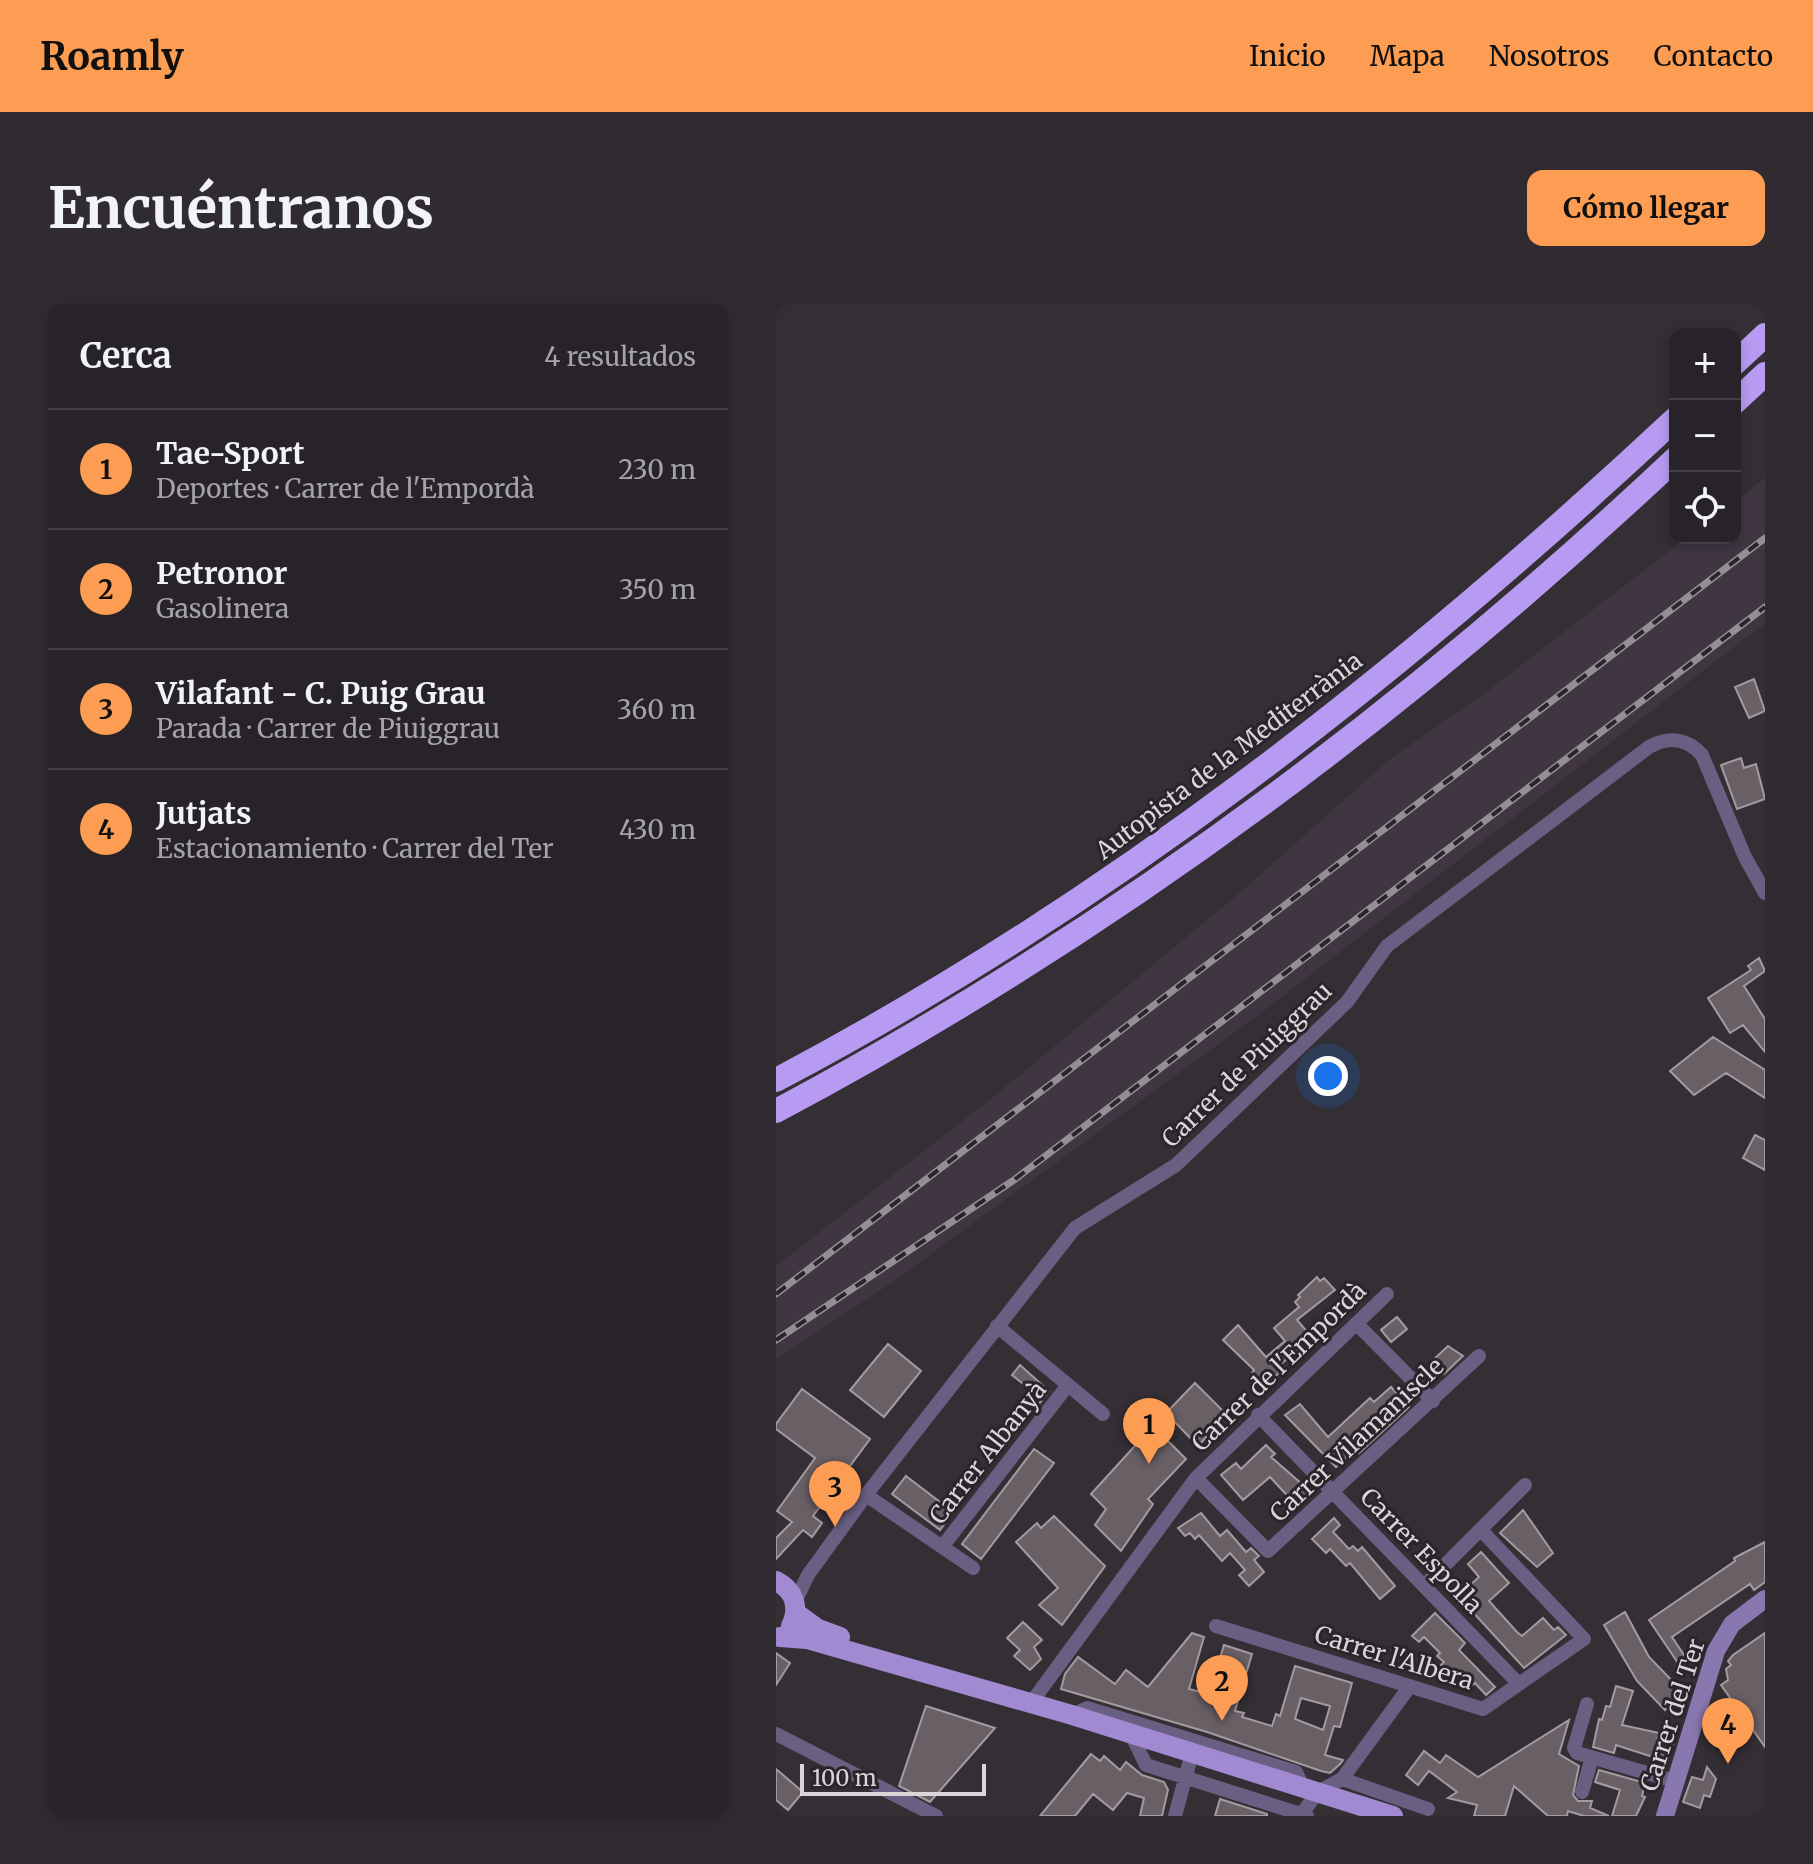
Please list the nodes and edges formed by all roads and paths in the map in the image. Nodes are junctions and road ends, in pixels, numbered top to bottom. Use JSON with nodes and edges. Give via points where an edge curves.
{"nodes":[{"id":1,"x":1765,"y":335,"type":"edge"},
{"id":2,"x":1741,"y":357,"type":"edge"},
{"id":3,"x":1765,"y":374,"type":"edge"},
{"id":4,"x":1737,"y":400,"type":"edge"},
{"id":5,"x":1669,"y":424,"type":"edge"},
{"id":6,"x":1669,"y":464,"type":"edge"},
{"id":7,"x":1765,"y":893,"type":"edge"},
{"id":8,"x":776,"y":1080,"type":"edge"},
{"id":9,"x":776,"y":1111,"type":"edge"},
{"id":10,"x":1387,"y":1294,"type":"dead end"},
{"id":11,"x":1357,"y":1324,"type":"junction"},
{"id":12,"x":997,"y":1326,"type":"junction"},
{"id":13,"x":1479,"y":1356,"type":"dead end"},
{"id":14,"x":1068,"y":1385,"type":"junction"},
{"id":15,"x":1433,"y":1401,"type":"junction"},
{"id":16,"x":1103,"y":1414,"type":"dead end"},
{"id":17,"x":1258,"y":1415,"type":"junction"},
{"id":18,"x":1196,"y":1478,"type":"junction"},
{"id":19,"x":1525,"y":1485,"type":"dead end"},
{"id":20,"x":1333,"y":1492,"type":"junction"},
{"id":21,"x":866,"y":1495,"type":"junction"},
{"id":22,"x":1481,"y":1530,"type":"junction"},
{"id":23,"x":942,"y":1547,"type":"junction"},
{"id":24,"x":973,"y":1568,"type":"dead end"},
{"id":25,"x":808,"y":1575,"type":"junction"},
{"id":26,"x":778,"y":1582,"type":"edge"},
{"id":27,"x":1424,"y":1586,"type":"junction"},
{"id":28,"x":1762,"y":1606,"type":"edge"},
{"id":29,"x":795,"y":1608,"type":"junction"},
{"id":30,"x":1216,"y":1626,"type":"dead end"},
{"id":31,"x":778,"y":1638,"type":"edge"},
{"id":32,"x":1519,"y":1684,"type":"junction"},
{"id":33,"x":1410,"y":1686,"type":"junction"},
{"id":34,"x":1005,"y":1695,"type":"junction"},
{"id":35,"x":1031,"y":1703,"type":"junction"},
{"id":36,"x":1587,"y":1704,"type":"dead end"},
{"id":37,"x":1072,"y":1715,"type":"junction"},
{"id":38,"x":776,"y":1734,"type":"edge"},
{"id":39,"x":1131,"y":1734,"type":"junction"},
{"id":40,"x":1192,"y":1753,"type":"junction"},
{"id":41,"x":1592,"y":1758,"type":"junction"},
{"id":42,"x":1186,"y":1778,"type":"junction"},
{"id":43,"x":1342,"y":1779,"type":"junction"},
{"id":44,"x":1675,"y":1781,"type":"junction"},
{"id":45,"x":1310,"y":1790,"type":"junction"},
{"id":46,"x":1582,"y":1792,"type":"dead end"},
{"id":47,"x":1348,"y":1802,"type":"junction"},
{"id":48,"x":1420,"y":1810,"type":"edge"},
{"id":49,"x":936,"y":1816,"type":"edge"},
{"id":50,"x":1175,"y":1816,"type":"edge"},
{"id":51,"x":1303,"y":1816,"type":"edge"},
{"id":52,"x":1393,"y":1816,"type":"edge"},
{"id":53,"x":1665,"y":1816,"type":"edge"}],
"edges":[{"from":1,"to":2,"type":"highway"},
{"from":3,"to":4,"type":"highway"},
{"from":5,"to":8,"type":"highway","name":"Autopista de la Mediterrània","via":[[1434,634],[1230,795],[1008,946]]},
{"from":6,"to":9,"type":"highway","via":[[1452,657],[1246,819],[986,993]]},
{"from":7,"to":12,"type":"street","name":"Carrer de Piuiggrau","via":[[1702,755],[1681,741],[1656,742],[1387,946],[1347,1002],[1176,1165],[1075,1228]]},
{"from":10,"to":11,"type":"street","name":"Carrer de l'Empordà"},
{"from":11,"to":15,"type":"street"},
{"from":11,"to":17,"type":"street","name":"Carrer de l'Empordà"},
{"from":12,"to":14,"type":"street","name":"Carrer Albanyà"},
{"from":12,"to":21,"type":"street","name":"Carrer de Piuiggrau"},
{"from":13,"to":15,"type":"street","name":"Carrer Vilamaniscle"},
{"from":14,"to":16,"type":"street","name":"Carrer Albanyà"},
{"from":14,"to":23,"type":"street","name":"Carrer Albanyà"},
{"from":15,"to":20,"type":"street","name":"Carrer Vilamaniscle"},
{"from":17,"to":18,"type":"street","name":"Carrer de l'Empordà"},
{"from":17,"to":20,"type":"street","name":"Carrer Espolla"},
{"from":18,"to":20,"type":"street","name":"Carrer Vilamaniscle","via":[[1268,1551]]},
{"from":18,"to":35,"type":"street","name":"Carrer de l'Empordà"},
{"from":19,"to":22,"type":"street"},
{"from":20,"to":27,"type":"street","name":"Carrer Espolla"},
{"from":21,"to":23,"type":"street","name":"Carrer Albanyà"},
{"from":21,"to":25,"type":"street","name":"Carrer de Piuiggrau"},
{"from":22,"to":27,"type":"street"},
{"from":22,"to":32,"type":"street","name":"Carrer l'Albera","via":[[1584,1639]]},
{"from":23,"to":24,"type":"street","name":"Carrer Albanyà"},
{"from":25,"to":26,"type":"street"},
{"from":25,"to":29,"type":"street","name":"Carrer de Piuiggrau"},
{"from":26,"to":29,"type":"main road"},
{"from":27,"to":32,"type":"street","name":"Carrer Espolla"},
{"from":28,"to":44,"type":"street","name":"Carrer del Ter","via":[[1732,1624],[1716,1651]]},
{"from":29,"to":31,"type":"main road","via":[[791,1627]]},
{"from":29,"to":34,"type":"main road","via":[[818,1629]]},
{"from":30,"to":33,"type":"street","name":"Carrer l'Albera"},
{"from":31,"to":34,"type":"main road","via":[[807,1639]]},
{"from":32,"to":33,"type":"street","name":"Carrer l'Albera","via":[[1483,1709]]},
{"from":33,"to":43,"type":"street"},
{"from":34,"to":35,"type":"main road"},
{"from":35,"to":37,"type":"main road"},
{"from":36,"to":41,"type":"street","via":[[1574,1748]]},
{"from":37,"to":39,"type":"main road"},
{"from":37,"to":45,"type":"street","via":[[1087,1708],[1296,1772]]},
{"from":38,"to":49,"type":"street"},
{"from":39,"to":40,"type":"main road"},
{"from":39,"to":42,"type":"street","via":[[1146,1765]]},
{"from":40,"to":42,"type":"street"},
{"from":40,"to":45,"type":"main road"},
{"from":41,"to":44,"type":"street"},
{"from":41,"to":46,"type":"street"},
{"from":42,"to":50,"type":"street"},
{"from":42,"to":51,"type":"street"},
{"from":43,"to":45,"type":"street"},
{"from":43,"to":47,"type":"street"},
{"from":43,"to":48,"type":"street"},
{"from":44,"to":53,"type":"street","name":"Carrer del Ter"},
{"from":45,"to":47,"type":"main road"},
{"from":45,"to":51,"type":"street"},
{"from":47,"to":52,"type":"main road"}]}
